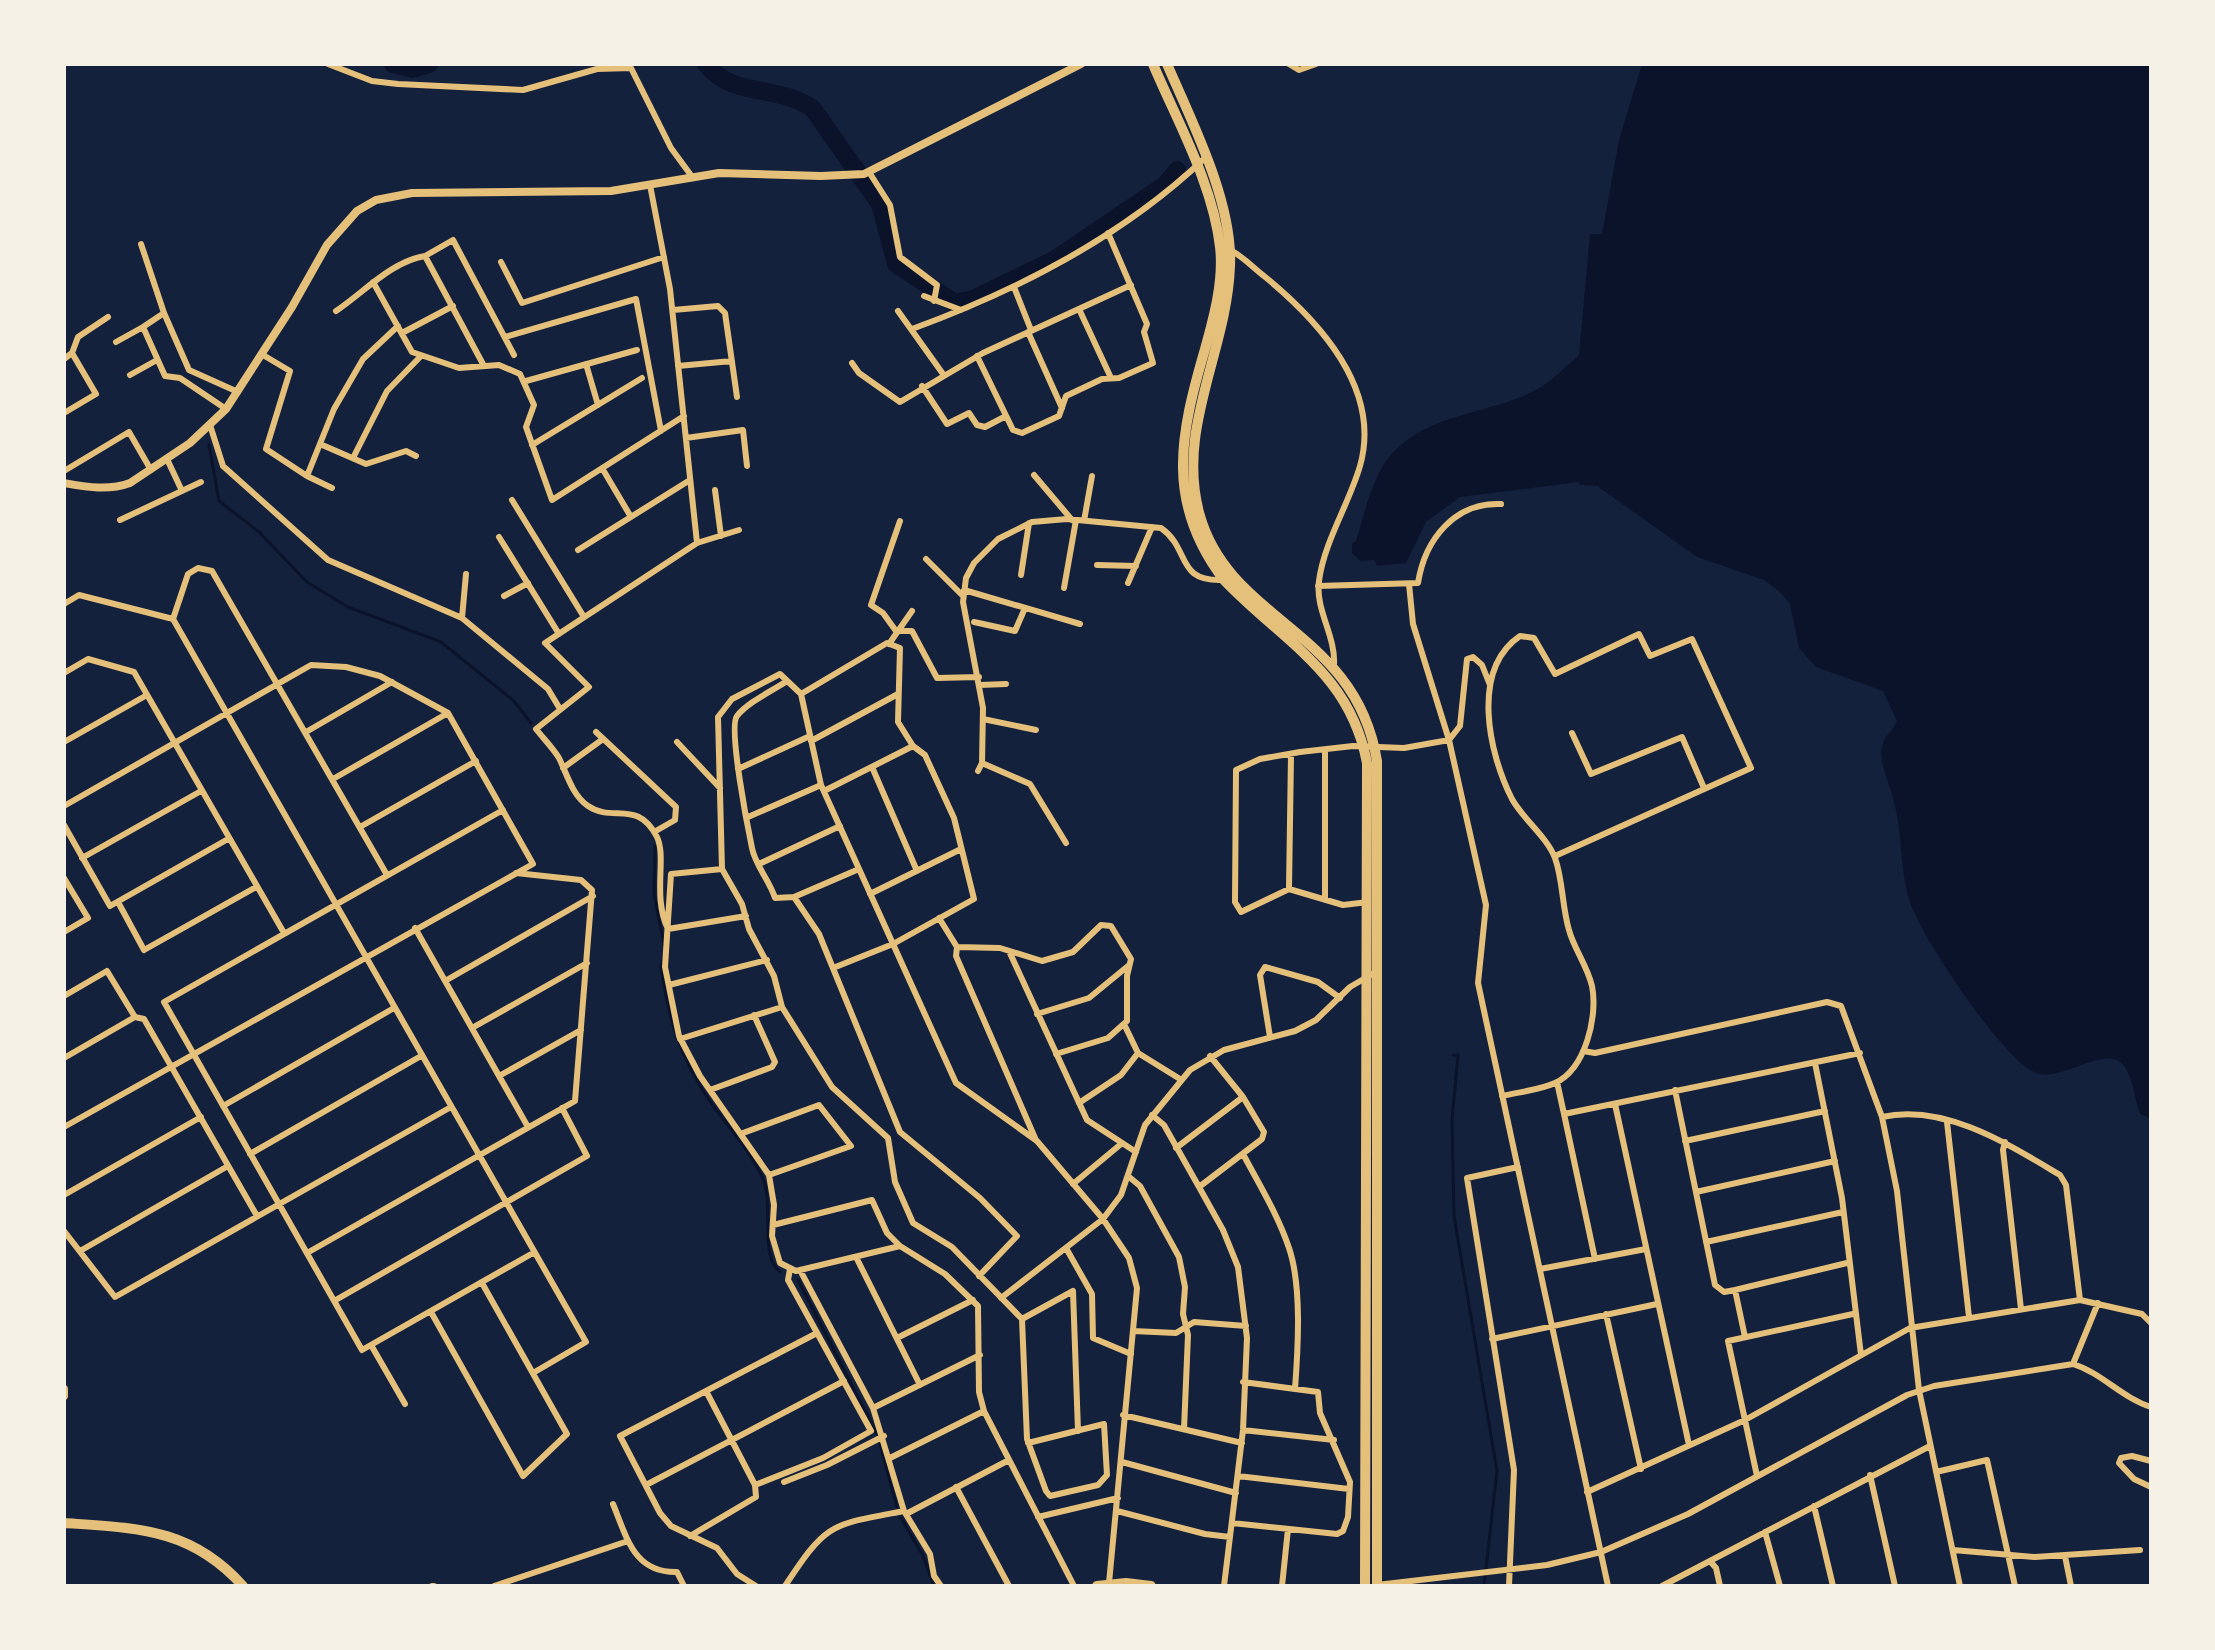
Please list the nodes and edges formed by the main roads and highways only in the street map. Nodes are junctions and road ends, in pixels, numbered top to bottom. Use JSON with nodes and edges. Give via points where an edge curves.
{"nodes":[{"id":1,"x":1153,"y":64,"type":"edge"},
{"id":2,"x":1167,"y":64,"type":"edge"},
{"id":3,"x":1229,"y":578,"type":"junction"},
{"id":4,"x":1369,"y":746,"type":"junction"},
{"id":5,"x":64,"y":1523,"type":"edge"},
{"id":6,"x":243,"y":1586,"type":"edge"},
{"id":7,"x":1097,"y":1586,"type":"edge"},
{"id":8,"x":1149,"y":1586,"type":"edge"},
{"id":9,"x":1365,"y":1586,"type":"edge"},
{"id":10,"x":1375,"y":1586,"type":"edge"}],
"edges":[{"from":1,"to":3,"type":"main road","via":[[1196,167],[1220,247],[1217,300],[1190,400],[1180,463],[1192,523]]},
{"from":2,"to":3,"type":"main road","via":[[1205,158],[1230,250],[1222,330],[1191,459],[1201,519]]},
{"from":3,"to":4,"type":"main road","via":[[1328,675]]},
{"from":3,"to":4,"type":"main road","via":[[1334,665],[1365,715]]},
{"from":4,"to":9,"type":"main road"},
{"from":4,"to":10,"type":"main road","via":[[1379,799]]},
{"from":5,"to":6,"type":"main road","via":[[131,1527],[175,1537],[213,1556]]},
{"from":7,"to":8,"type":"main road"}]}
